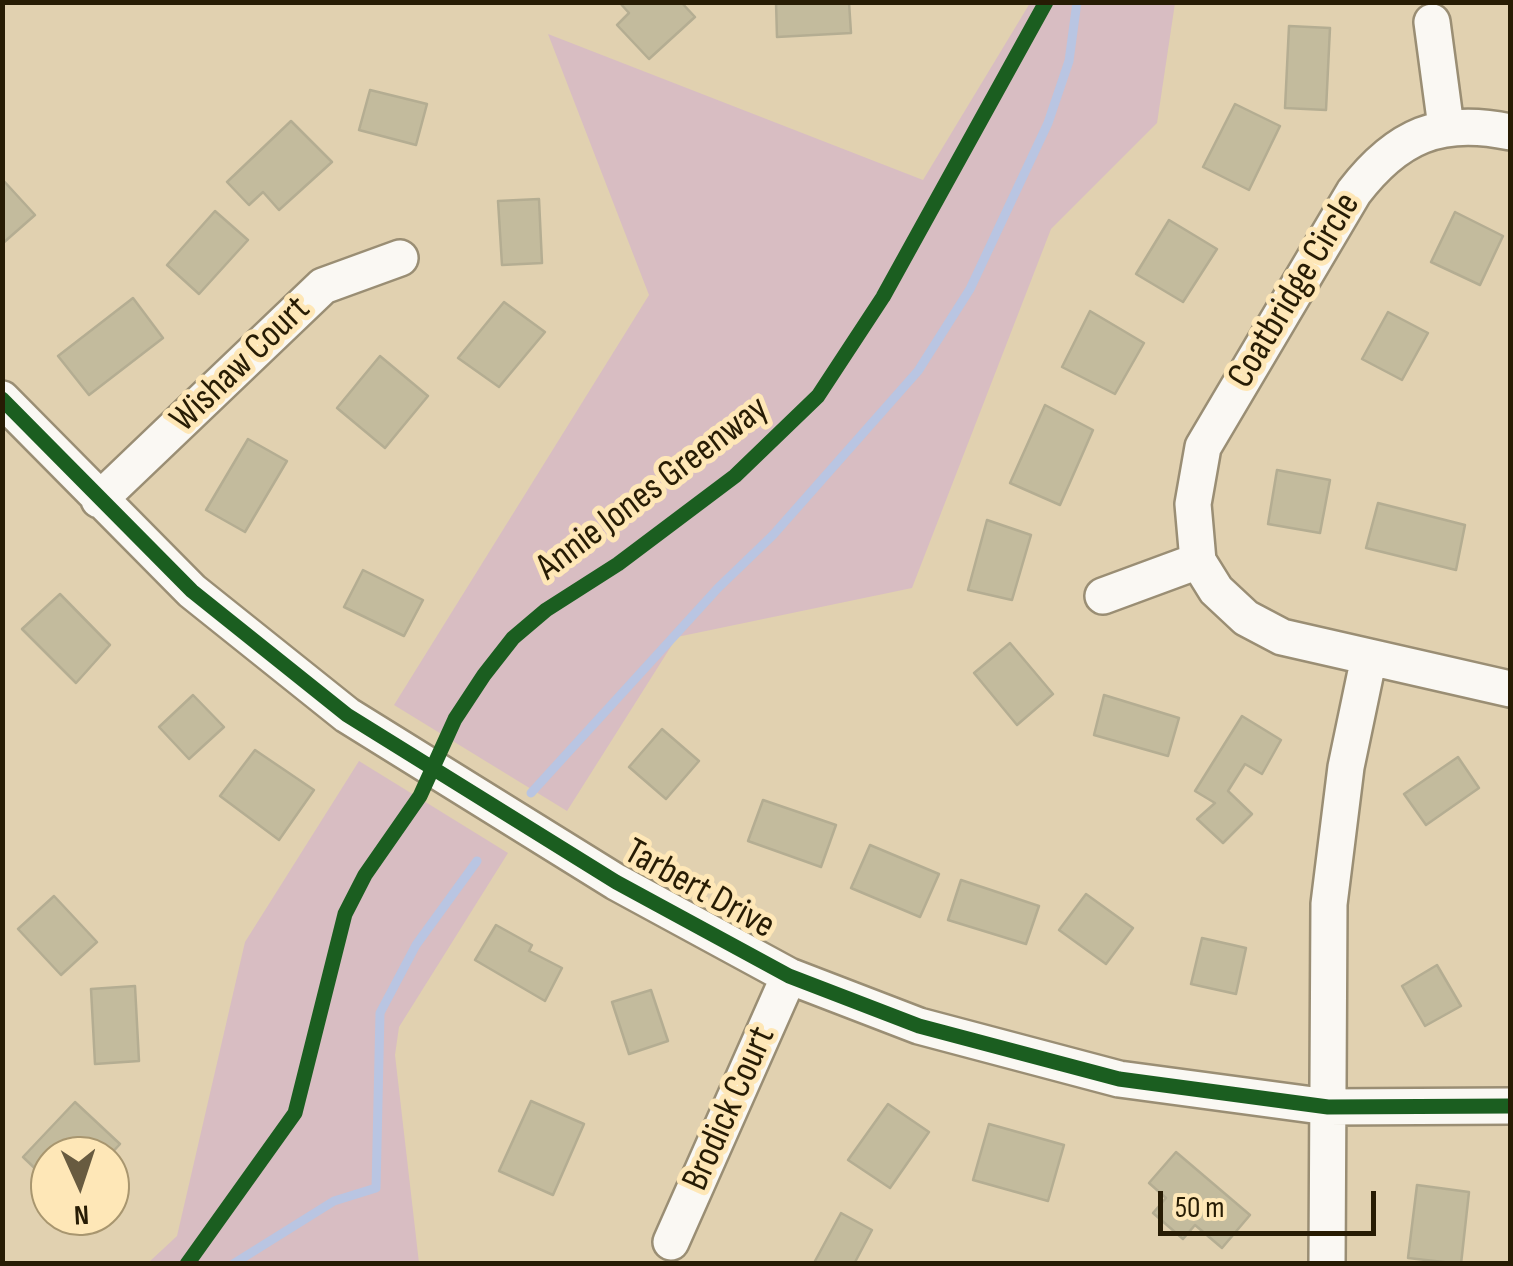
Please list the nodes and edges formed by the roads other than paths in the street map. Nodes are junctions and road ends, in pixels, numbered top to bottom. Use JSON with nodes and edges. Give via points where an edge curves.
{"nodes":[{"id":1,"x":1432,"y":22,"type":"dead end"},
{"id":2,"x":1446,"y":127,"type":"junction"},
{"id":3,"x":1510,"y":132,"type":"edge"},
{"id":4,"x":400,"y":258,"type":"dead end"},
{"id":5,"x":2,"y":399,"type":"edge"},
{"id":6,"x":99,"y":500,"type":"junction"},
{"id":7,"x":1198,"y":561,"type":"junction"},
{"id":8,"x":1103,"y":596,"type":"dead end"},
{"id":9,"x":1369,"y":657,"type":"junction"},
{"id":10,"x":1510,"y":689,"type":"edge"},
{"id":11,"x":789,"y":976,"type":"junction"},
{"id":12,"x":1510,"y":1106,"type":"edge"},
{"id":13,"x":1328,"y":1108,"type":"junction"},
{"id":14,"x":671,"y":1242,"type":"dead end"},
{"id":15,"x":1327,"y":1264,"type":"edge"}],
"edges":[{"from":1,"to":2,"type":"street"},
{"from":2,"to":3,"type":"street","name":"Coatbridge Circle"},
{"from":2,"to":7,"type":"street","name":"Coatbridge Circle","via":[[1405,142],[1377,162],[1216,421],[1203,448],[1193,504]]},
{"from":4,"to":6,"type":"street","name":"Wishaw Court","via":[[323,286]]},
{"from":5,"to":6,"type":"street","name":"Tarbert Drive"},
{"from":6,"to":11,"type":"street","name":"Tarbert Drive","via":[[192,590],[346,714],[616,882]]},
{"from":7,"to":8,"type":"street"},
{"from":7,"to":9,"type":"street","via":[[1246,618],[1282,636]]},
{"from":9,"to":10,"type":"street"},
{"from":9,"to":13,"type":"street","via":[[1346,767],[1329,904]]},
{"from":11,"to":13,"type":"street","name":"Tarbert Drive","via":[[919,1026],[1042,1061],[1195,1093]]},
{"from":11,"to":14,"type":"street","name":"Brodick Court"},
{"from":12,"to":13,"type":"street","name":"Tarbert Drive"},
{"from":13,"to":15,"type":"street"}]}
